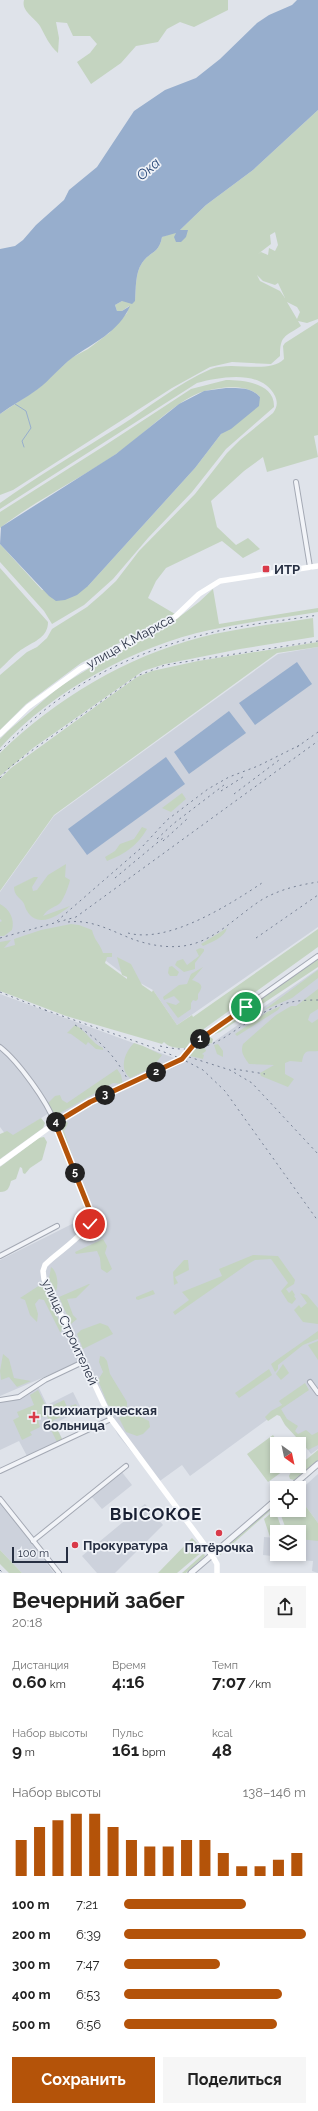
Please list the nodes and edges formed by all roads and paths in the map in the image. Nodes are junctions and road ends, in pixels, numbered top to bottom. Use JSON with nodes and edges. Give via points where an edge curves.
{"nodes":[{"id":1,"x":296,"y":482,"type":"dead end"},
{"id":2,"x":318,"y":566,"type":"edge"},
{"id":3,"x":310,"y":567,"type":"junction"},
{"id":4,"x":0,"y":734,"type":"edge"},
{"id":5,"x":318,"y":956,"type":"edge"},
{"id":6,"x":0,"y":1048,"type":"edge"},
{"id":7,"x":55,"y":1123,"type":"junction"},
{"id":8,"x":0,"y":1163,"type":"edge"},
{"id":9,"x":57,"y":1226,"type":"dead end"},
{"id":10,"x":0,"y":1256,"type":"edge"},
{"id":11,"x":84,"y":1362,"type":"junction"},
{"id":12,"x":310,"y":1382,"type":"dead end"},
{"id":13,"x":318,"y":1393,"type":"edge"},
{"id":14,"x":0,"y":1400,"type":"edge"},
{"id":15,"x":111,"y":1419,"type":"junction"},
{"id":16,"x":318,"y":1464,"type":"edge"},
{"id":17,"x":126,"y":1466,"type":"dead end"},
{"id":18,"x":0,"y":1471,"type":"edge"},
{"id":19,"x":298,"y":1481,"type":"edge"},
{"id":20,"x":0,"y":1499,"type":"edge"},
{"id":21,"x":270,"y":1505,"type":"edge"},
{"id":22,"x":34,"y":1541,"type":"junction"},
{"id":23,"x":212,"y":1555,"type":"junction"},
{"id":24,"x":59,"y":1573,"type":"edge"},
{"id":25,"x":191,"y":1573,"type":"edge"},
{"id":26,"x":217,"y":1573,"type":"edge"}],
"edges":[{"from":1,"to":3,"type":"street"},
{"from":2,"to":3,"type":"main road","name":"улица К.Маркса"},
{"from":3,"to":4,"type":"main road","name":"улица К.Маркса","via":[[220,581],[199,594],[159,628],[80,669],[28,707]]},
{"from":5,"to":7,"type":"street","via":[[196,1042],[182,1059],[90,1102]]},
{"from":6,"to":7,"type":"street","name":"улица Строителей","via":[[11,1056]]},
{"from":7,"to":8,"type":"main road"},
{"from":7,"to":11,"type":"main road","name":"улица Строителей","via":[[91,1219],[85,1230],[45,1265],[43,1275]]},
{"from":9,"to":10,"type":"street"},
{"from":11,"to":14,"type":"street","via":[[45,1380],[19,1397]]},
{"from":11,"to":15,"type":"main road","name":"улица Строителей"},
{"from":12,"to":13,"type":"street"},
{"from":15,"to":18,"type":"street"},
{"from":15,"to":23,"type":"main road","name":"улица Строителей"},
{"from":16,"to":19,"type":"street"},
{"from":17,"to":22,"type":"street"},
{"from":20,"to":22,"type":"street"},
{"from":21,"to":23,"type":"street"},
{"from":22,"to":24,"type":"street"},
{"from":23,"to":25,"type":"street"},
{"from":23,"to":26,"type":"main road","via":[[217,1564]]}]}
